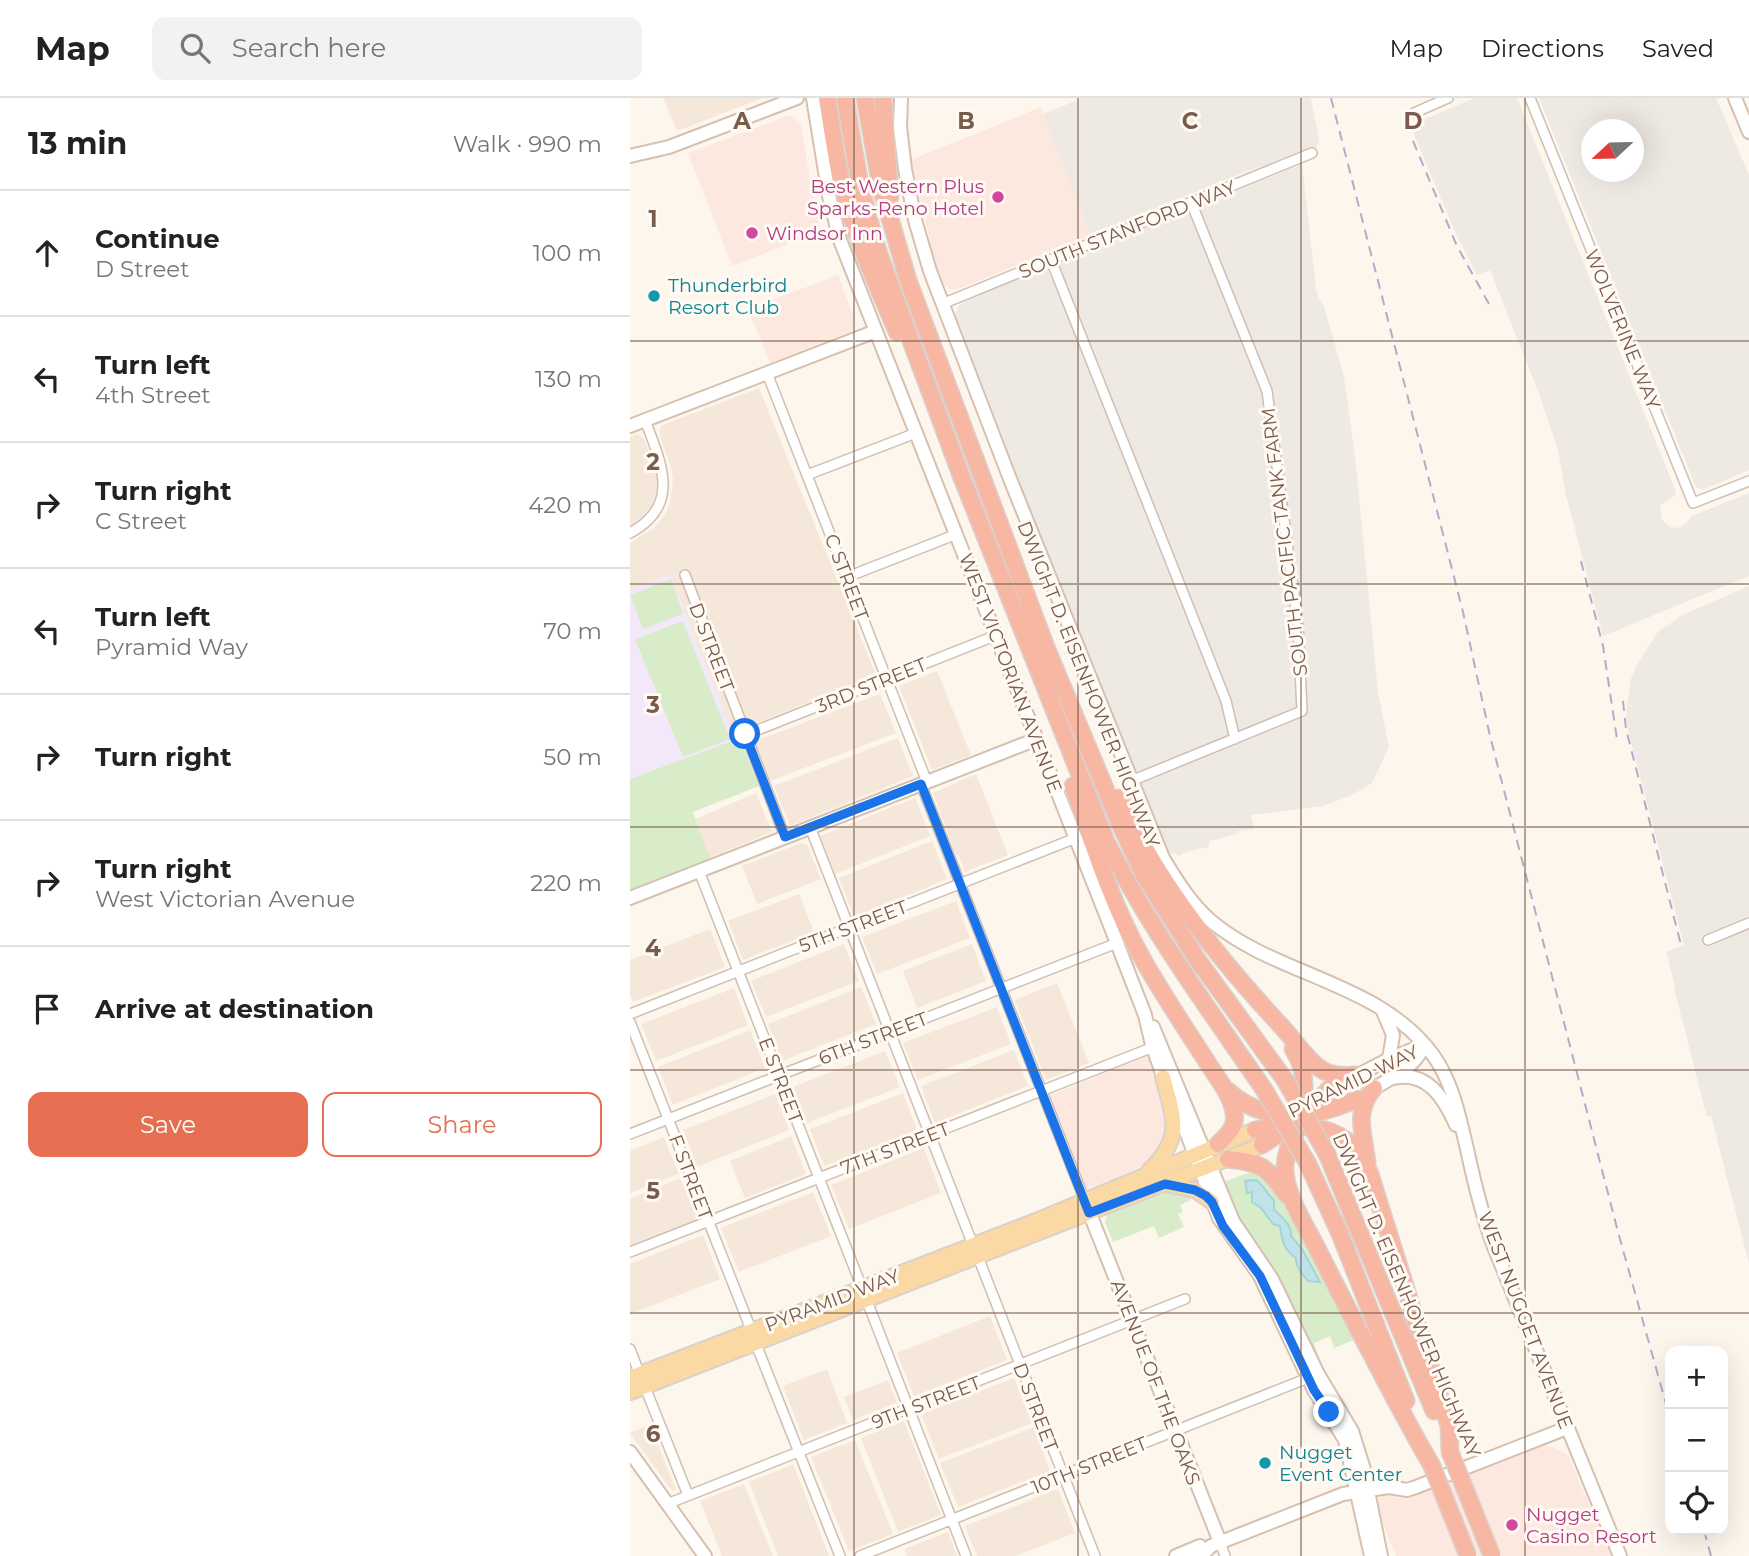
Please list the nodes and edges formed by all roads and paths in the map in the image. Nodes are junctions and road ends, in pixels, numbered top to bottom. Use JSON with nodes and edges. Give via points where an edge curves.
{"nodes":[{"id":1,"x":797,"y":98,"type":"edge"},
{"id":2,"x":813,"y":98,"type":"edge"},
{"id":3,"x":827,"y":98,"type":"edge"},
{"id":4,"x":845,"y":98,"type":"edge"},
{"id":5,"x":865,"y":98,"type":"edge"},
{"id":6,"x":883,"y":98,"type":"edge"},
{"id":7,"x":901,"y":98,"type":"edge"},
{"id":8,"x":1448,"y":98,"type":"edge"},
{"id":9,"x":1530,"y":98,"type":"edge"},
{"id":10,"x":1735,"y":98,"type":"edge"},
{"id":11,"x":1414,"y":113,"type":"dead end"},
{"id":12,"x":1749,"y":132,"type":"edge"},
{"id":13,"x":1312,"y":153,"type":"dead end"},
{"id":14,"x":630,"y":156,"type":"edge"},
{"id":15,"x":1191,"y":202,"type":"junction"},
{"id":16,"x":893,"y":234,"type":"junction"},
{"id":17,"x":1051,"y":260,"type":"junction"},
{"id":18,"x":942,"y":304,"type":"junction"},
{"id":19,"x":876,"y":331,"type":"junction"},
{"id":20,"x":767,"y":373,"type":"junction"},
{"id":21,"x":645,"y":420,"type":"junction"},
{"id":22,"x":630,"y":426,"type":"edge"},
{"id":23,"x":916,"y":433,"type":"junction"},
{"id":24,"x":807,"y":475,"type":"junction"},
{"id":25,"x":962,"y":478,"type":"junction"},
{"id":26,"x":1749,"y":481,"type":"edge"},
{"id":27,"x":630,"y":533,"type":"edge"},
{"id":28,"x":957,"y":534,"type":"junction"},
{"id":29,"x":685,"y":575,"type":"dead end"},
{"id":30,"x":847,"y":577,"type":"junction"},
{"id":31,"x":997,"y":635,"type":"junction"},
{"id":32,"x":1046,"y":647,"type":"junction"},
{"id":33,"x":887,"y":679,"type":"junction"},
{"id":34,"x":1046,"y":694,"type":"junction"},
{"id":35,"x":745,"y":734,"type":"junction"},
{"id":36,"x":1037,"y":739,"type":"junction"},
{"id":37,"x":1235,"y":739,"type":"junction"},
{"id":38,"x":1131,"y":781,"type":"junction"},
{"id":39,"x":924,"y":783,"type":"junction"},
{"id":40,"x":810,"y":827,"type":"junction"},
{"id":41,"x":785,"y":837,"type":"junction"},
{"id":42,"x":1076,"y":838,"type":"junction"},
{"id":43,"x":699,"y":871,"type":"junction"},
{"id":44,"x":960,"y":884,"type":"junction"},
{"id":45,"x":630,"y":898,"type":"edge"},
{"id":46,"x":1749,"y":923,"type":"edge"},
{"id":47,"x":849,"y":928,"type":"junction"},
{"id":48,"x":1708,"y":940,"type":"dead end"},
{"id":49,"x":1117,"y":943,"type":"junction"},
{"id":50,"x":738,"y":971,"type":"junction"},
{"id":51,"x":1001,"y":988,"type":"junction"},
{"id":52,"x":1382,"y":1009,"type":"junction"},
{"id":53,"x":630,"y":1014,"type":"edge"},
{"id":54,"x":1268,"y":1014,"type":"junction"},
{"id":55,"x":630,"y":1022,"type":"edge"},
{"id":56,"x":890,"y":1032,"type":"junction"},
{"id":57,"x":1424,"y":1045,"type":"junction"},
{"id":58,"x":1156,"y":1046,"type":"junction"},
{"id":59,"x":1389,"y":1059,"type":"junction"},
{"id":60,"x":779,"y":1075,"type":"junction"},
{"id":61,"x":1355,"y":1075,"type":"junction"},
{"id":62,"x":1163,"y":1077,"type":"junction"},
{"id":63,"x":1391,"y":1079,"type":"junction"},
{"id":64,"x":1223,"y":1086,"type":"junction"},
{"id":65,"x":1374,"y":1088,"type":"junction"},
{"id":66,"x":1329,"y":1089,"type":"joint"},
{"id":67,"x":1041,"y":1091,"type":"junction"},
{"id":68,"x":1357,"y":1099,"type":"joint"},
{"id":69,"x":668,"y":1119,"type":"junction"},
{"id":70,"x":1297,"y":1119,"type":"junction"},
{"id":71,"x":1255,"y":1130,"type":"joint"},
{"id":72,"x":630,"y":1133,"type":"edge"},
{"id":73,"x":930,"y":1134,"type":"junction"},
{"id":74,"x":1262,"y":1145,"type":"joint"},
{"id":75,"x":1205,"y":1149,"type":"junction"},
{"id":76,"x":1467,"y":1151,"type":"junction"},
{"id":77,"x":1228,"y":1159,"type":"junction"},
{"id":78,"x":1367,"y":1165,"type":"junction"},
{"id":79,"x":1205,"y":1168,"type":"junction"},
{"id":80,"x":1143,"y":1177,"type":"junction"},
{"id":81,"x":819,"y":1178,"type":"junction"},
{"id":82,"x":1165,"y":1184,"type":"junction"},
{"id":83,"x":1212,"y":1202,"type":"junction"},
{"id":84,"x":1087,"y":1207,"type":"junction"},
{"id":85,"x":1303,"y":1218,"type":"junction"},
{"id":86,"x":708,"y":1221,"type":"junction"},
{"id":87,"x":975,"y":1251,"type":"junction"},
{"id":88,"x":630,"y":1252,"type":"edge"},
{"id":89,"x":865,"y":1295,"type":"junction"},
{"id":90,"x":1185,"y":1299,"type":"dead end"},
{"id":91,"x":1131,"y":1320,"type":"junction"},
{"id":92,"x":754,"y":1338,"type":"junction"},
{"id":93,"x":630,"y":1349,"type":"edge"},
{"id":94,"x":1020,"y":1365,"type":"junction"},
{"id":95,"x":1313,"y":1376,"type":"junction"},
{"id":96,"x":639,"y":1380,"type":"edge"},
{"id":97,"x":630,"y":1392,"type":"edge"},
{"id":98,"x":909,"y":1408,"type":"junction"},
{"id":99,"x":1567,"y":1428,"type":"junction"},
{"id":100,"x":1175,"y":1431,"type":"junction"},
{"id":101,"x":630,"y":1452,"type":"edge"},
{"id":102,"x":799,"y":1452,"type":"junction"},
{"id":103,"x":1450,"y":1452,"type":"junction"},
{"id":104,"x":1432,"y":1466,"type":"junction"},
{"id":105,"x":1063,"y":1476,"type":"junction"},
{"id":106,"x":1363,"y":1492,"type":"junction"},
{"id":107,"x":688,"y":1495,"type":"junction"},
{"id":108,"x":667,"y":1504,"type":"junction"},
{"id":109,"x":952,"y":1520,"type":"junction"},
{"id":110,"x":1216,"y":1544,"type":"junction"},
{"id":111,"x":705,"y":1556,"type":"edge"},
{"id":112,"x":839,"y":1556,"type":"edge"},
{"id":113,"x":860,"y":1556,"type":"edge"},
{"id":114,"x":966,"y":1556,"type":"edge"},
{"id":115,"x":1094,"y":1556,"type":"edge"},
{"id":116,"x":1176,"y":1556,"type":"edge"},
{"id":117,"x":1194,"y":1556,"type":"edge"},
{"id":118,"x":1226,"y":1556,"type":"edge"},
{"id":119,"x":1371,"y":1556,"type":"edge"},
{"id":120,"x":1381,"y":1556,"type":"edge"},
{"id":121,"x":1468,"y":1556,"type":"edge"},
{"id":122,"x":1492,"y":1556,"type":"edge"},
{"id":123,"x":1620,"y":1556,"type":"edge"}],
"edges":[{"from":1,"to":14,"type":"street","via":[[669,147]]},
{"from":2,"to":19,"type":"street","name":"WEST VICTORIAN AVENUE","via":[[836,226]]},
{"from":3,"to":25,"type":"highway","via":[[839,172],[855,228],[941,440]]},
{"from":4,"to":25,"type":"highway","name":"DWIGHT D. EISENHOWER HIGHWAY","via":[[875,242]]},
{"from":5,"to":16,"type":"highway","name":"DWIGHT D. EISENHOWER HIGHWAY","via":[[876,170]]},
{"from":6,"to":16,"type":"highway"},
{"from":7,"to":18,"type":"street","name":"WEST NUGGET AVENUE","via":[[901,140],[911,203]]},
{"from":8,"to":11,"type":"street"},
{"from":9,"to":26,"type":"street","name":"WOLVERINE WAY","via":[[1693,503]]},
{"from":10,"to":12,"type":"street"},
{"from":13,"to":15,"type":"street","name":"SOUTH STANFORD WAY"},
{"from":15,"to":17,"type":"street","name":"SOUTH STANFORD WAY"},
{"from":15,"to":37,"type":"street","name":"SOUTH PACIFIC TANK FARM","via":[[1267,391],[1298,625],[1302,711]]},
{"from":16,"to":32,"type":"highway","name":"DWIGHT D. EISENHOWER HIGHWAY"},
{"from":17,"to":18,"type":"street","name":"SOUTH STANFORD WAY"},
{"from":17,"to":37,"type":"street","via":[[1222,691]]},
{"from":18,"to":38,"type":"street","name":"WEST NUGGET AVENUE"},
{"from":19,"to":20,"type":"street"},
{"from":19,"to":23,"type":"street","name":"WEST VICTORIAN AVENUE"},
{"from":20,"to":21,"type":"street"},
{"from":20,"to":24,"type":"street","name":"C STREET"},
{"from":21,"to":22,"type":"street"},
{"from":21,"to":27,"type":"street","via":[[662,463],[663,492],[651,518]]},
{"from":23,"to":24,"type":"street"},
{"from":23,"to":28,"type":"street","name":"WEST VICTORIAN AVENUE"},
{"from":24,"to":30,"type":"street","name":"C STREET"},
{"from":25,"to":34,"type":"highway","name":"DWIGHT D. EISENHOWER HIGHWAY"},
{"from":28,"to":30,"type":"street"},
{"from":28,"to":31,"type":"street","name":"WEST VICTORIAN AVENUE"},
{"from":29,"to":35,"type":"street","name":"D STREET"},
{"from":30,"to":33,"type":"street","name":"C STREET"},
{"from":31,"to":33,"type":"street","name":"3RD STREET"},
{"from":31,"to":36,"type":"street","name":"WEST VICTORIAN AVENUE"},
{"from":32,"to":54,"type":"highway","via":[[1071,678],[1116,792],[1151,859],[1188,915]]},
{"from":32,"to":103,"type":"highway","name":"DWIGHT D. EISENHOWER HIGHWAY","bridge":true,"via":[[1144,875],[1196,959],[1285,1080],[1328,1154]]},
{"from":33,"to":35,"type":"street","name":"3RD STREET"},
{"from":33,"to":39,"type":"street","name":"C STREET"},
{"from":34,"to":64,"type":"highway","via":[[1067,770],[1116,905],[1159,987]]},
{"from":34,"to":104,"type":"highway","name":"DWIGHT D. EISENHOWER HIGHWAY","bridge":true,"via":[[1129,886],[1308,1164]]},
{"from":35,"to":41,"type":"street","name":"D STREET"},
{"from":36,"to":39,"type":"street"},
{"from":36,"to":42,"type":"street","name":"WEST VICTORIAN AVENUE"},
{"from":37,"to":38,"type":"street","name":"SOUTH PACIFIC TANK FARM"},
{"from":38,"to":52,"type":"street","name":"WEST NUGGET AVENUE","via":[[1163,858],[1202,913],[1243,942]]},
{"from":39,"to":40,"type":"street"},
{"from":39,"to":44,"type":"street","name":"C STREET"},
{"from":40,"to":41,"type":"street"},
{"from":40,"to":47,"type":"street","name":"D STREET"},
{"from":41,"to":43,"type":"street"},
{"from":42,"to":44,"type":"street","name":"5TH STREET"},
{"from":42,"to":49,"type":"street","name":"WEST VICTORIAN AVENUE"},
{"from":43,"to":45,"type":"street"},
{"from":43,"to":50,"type":"street","name":"E STREET"},
{"from":44,"to":47,"type":"street","name":"5TH STREET"},
{"from":44,"to":51,"type":"street","name":"C STREET"},
{"from":46,"to":48,"type":"street"},
{"from":47,"to":50,"type":"street","name":"5TH STREET"},
{"from":47,"to":56,"type":"street","name":"D STREET"},
{"from":49,"to":51,"type":"street","name":"6TH STREET"},
{"from":49,"to":58,"type":"street","name":"WEST VICTORIAN AVENUE","via":[[1154,1028]]},
{"from":50,"to":53,"type":"street","name":"5TH STREET"},
{"from":50,"to":60,"type":"street","name":"E STREET"},
{"from":51,"to":56,"type":"street","name":"6TH STREET"},
{"from":51,"to":67,"type":"street","name":"C STREET"},
{"from":52,"to":57,"type":"street","name":"WEST NUGGET AVENUE"},
{"from":52,"to":59,"type":"street","via":[[1393,1035]]},
{"from":54,"to":61,"type":"highway","via":[[1318,1067],[1338,1076]]},
{"from":54,"to":70,"type":"highway","via":[[1301,1063],[1304,1084]]},
{"from":55,"to":69,"type":"street","name":"F STREET"},
{"from":56,"to":60,"type":"street","name":"6TH STREET"},
{"from":56,"to":73,"type":"street","name":"D STREET"},
{"from":57,"to":59,"type":"street","name":"PYRAMID WAY"},
{"from":57,"to":63,"type":"street","name":"PYRAMID WAY","via":[[1417,1058]]},
{"from":57,"to":76,"type":"street","name":"WEST NUGGET AVENUE","via":[[1445,1074]]},
{"from":58,"to":62,"type":"street","name":"WEST VICTORIAN AVENUE"},
{"from":58,"to":67,"type":"street","name":"7TH STREET"},
{"from":58,"to":75,"type":"street","name":"WEST VICTORIAN AVENUE"},
{"from":59,"to":61,"type":"street","name":"PYRAMID WAY"},
{"from":60,"to":69,"type":"street","name":"6TH STREET"},
{"from":60,"to":81,"type":"street","name":"E STREET"},
{"from":61,"to":66,"type":"street","name":"PYRAMID WAY"},
{"from":62,"to":75,"type":"street","name":"WEST VICTORIAN AVENUE"},
{"from":62,"to":80,"type":"main road","via":[[1174,1133],[1165,1154]]},
{"from":63,"to":65,"type":"street","name":"PYRAMID WAY"},
{"from":63,"to":76,"type":"street","via":[[1416,1077],[1435,1091]]},
{"from":64,"to":70,"type":"highway","via":[[1246,1106]]},
{"from":64,"to":75,"type":"highway","via":[[1234,1120],[1229,1133]]},
{"from":65,"to":68,"type":"street","name":"PYRAMID WAY"},
{"from":65,"to":78,"type":"highway","via":[[1360,1114]]},
{"from":66,"to":70,"type":"highway"},
{"from":67,"to":73,"type":"street","name":"7TH STREET"},
{"from":67,"to":84,"type":"street","name":"C STREET"},
{"from":68,"to":70,"type":"highway"},
{"from":69,"to":72,"type":"street","name":"6TH STREET"},
{"from":69,"to":86,"type":"street","name":"F STREET"},
{"from":70,"to":71,"type":"highway"},
{"from":70,"to":74,"type":"highway"},
{"from":70,"to":78,"type":"highway","via":[[1350,1142]]},
{"from":70,"to":85,"type":"highway","via":[[1285,1168]]},
{"from":71,"to":75,"type":"main road","name":"PYRAMID WAY"},
{"from":73,"to":81,"type":"street","name":"7TH STREET"},
{"from":73,"to":87,"type":"street","name":"D STREET"},
{"from":74,"to":77,"type":"main road","name":"PYRAMID WAY"},
{"from":75,"to":79,"type":"street","name":"WEST VICTORIAN AVENUE"},
{"from":75,"to":80,"type":"main road","name":"PYRAMID WAY"},
{"from":76,"to":99,"type":"street","name":"WEST NUGGET AVENUE","via":[[1490,1237]]},
{"from":77,"to":79,"type":"main road","name":"PYRAMID WAY"},
{"from":77,"to":85,"type":"highway","via":[[1264,1166]]},
{"from":78,"to":103,"type":"highway","via":[[1449,1426]]},
{"from":79,"to":82,"type":"main road","name":"PYRAMID WAY"},
{"from":79,"to":83,"type":"street","name":"WEST VICTORIAN AVENUE"},
{"from":79,"to":95,"type":"street","name":"WEST VICTORIAN AVENUE","via":[[1272,1279]]},
{"from":80,"to":84,"type":"main road","name":"PYRAMID WAY"},
{"from":81,"to":86,"type":"street","name":"7TH STREET"},
{"from":81,"to":89,"type":"street","name":"E STREET"},
{"from":82,"to":83,"type":"main road","via":[[1195,1190]]},
{"from":82,"to":84,"type":"main road","name":"PYRAMID WAY"},
{"from":83,"to":95,"type":"street","name":"WEST VICTORIAN AVENUE","via":[[1223,1226],[1264,1283]]},
{"from":84,"to":87,"type":"main road","name":"PYRAMID WAY"},
{"from":84,"to":91,"type":"street","name":"AVENUE OF THE OAKS"},
{"from":85,"to":104,"type":"highway"},
{"from":86,"to":88,"type":"street","name":"7TH STREET"},
{"from":86,"to":92,"type":"street","name":"F STREET"},
{"from":87,"to":89,"type":"main road","name":"PYRAMID WAY"},
{"from":87,"to":94,"type":"street","name":"D STREET"},
{"from":89,"to":92,"type":"main road","name":"PYRAMID WAY"},
{"from":89,"to":98,"type":"street","name":"E STREET"},
{"from":90,"to":91,"type":"street","name":"9TH STREET"},
{"from":91,"to":94,"type":"street","name":"9TH STREET"},
{"from":91,"to":100,"type":"street","name":"AVENUE OF THE OAKS"},
{"from":92,"to":96,"type":"main road","name":"PYRAMID WAY"},
{"from":92,"to":102,"type":"street","name":"F STREET"},
{"from":93,"to":96,"type":"street"},
{"from":94,"to":98,"type":"street","name":"9TH STREET"},
{"from":94,"to":105,"type":"street","name":"D STREET"},
{"from":95,"to":100,"type":"street","name":"10TH STREET"},
{"from":95,"to":106,"type":"street","name":"WEST VICTORIAN AVENUE","via":[[1345,1440]]},
{"from":96,"to":97,"type":"main road","name":"PYRAMID WAY"},
{"from":96,"to":107,"type":"street"},
{"from":98,"to":102,"type":"street","name":"9TH STREET"},
{"from":98,"to":109,"type":"street","name":"E STREET"},
{"from":99,"to":106,"type":"street","via":[[1416,1487]]},
{"from":99,"to":123,"type":"street","name":"WEST NUGGET AVENUE"},
{"from":100,"to":105,"type":"street","name":"10TH STREET"},
{"from":100,"to":110,"type":"street","name":"AVENUE OF THE OAKS"},
{"from":101,"to":108,"type":"street"},
{"from":102,"to":107,"type":"street","name":"9TH STREET"},
{"from":102,"to":112,"type":"street","name":"F STREET"},
{"from":103,"to":122,"type":"highway","name":"DWIGHT D. EISENHOWER HIGHWAY","bridge":true},
{"from":104,"to":121,"type":"highway","name":"DWIGHT D. EISENHOWER HIGHWAY","bridge":true},
{"from":105,"to":109,"type":"street","name":"10TH STREET"},
{"from":105,"to":115,"type":"street","name":"D STREET"},
{"from":106,"to":110,"type":"street","via":[[1343,1494]]},
{"from":106,"to":119,"type":"street","name":"WEST VICTORIAN AVENUE"},
{"from":106,"to":120,"type":"street","name":"WEST VICTORIAN AVENUE"},
{"from":107,"to":108,"type":"street","name":"9TH STREET"},
{"from":108,"to":111,"type":"street"},
{"from":109,"to":113,"type":"street","name":"10TH STREET"},
{"from":109,"to":114,"type":"street","name":"E STREET"},
{"from":110,"to":116,"type":"street"},
{"from":110,"to":117,"type":"street"},
{"from":110,"to":118,"type":"street","name":"AVENUE OF THE OAKS"}]}
